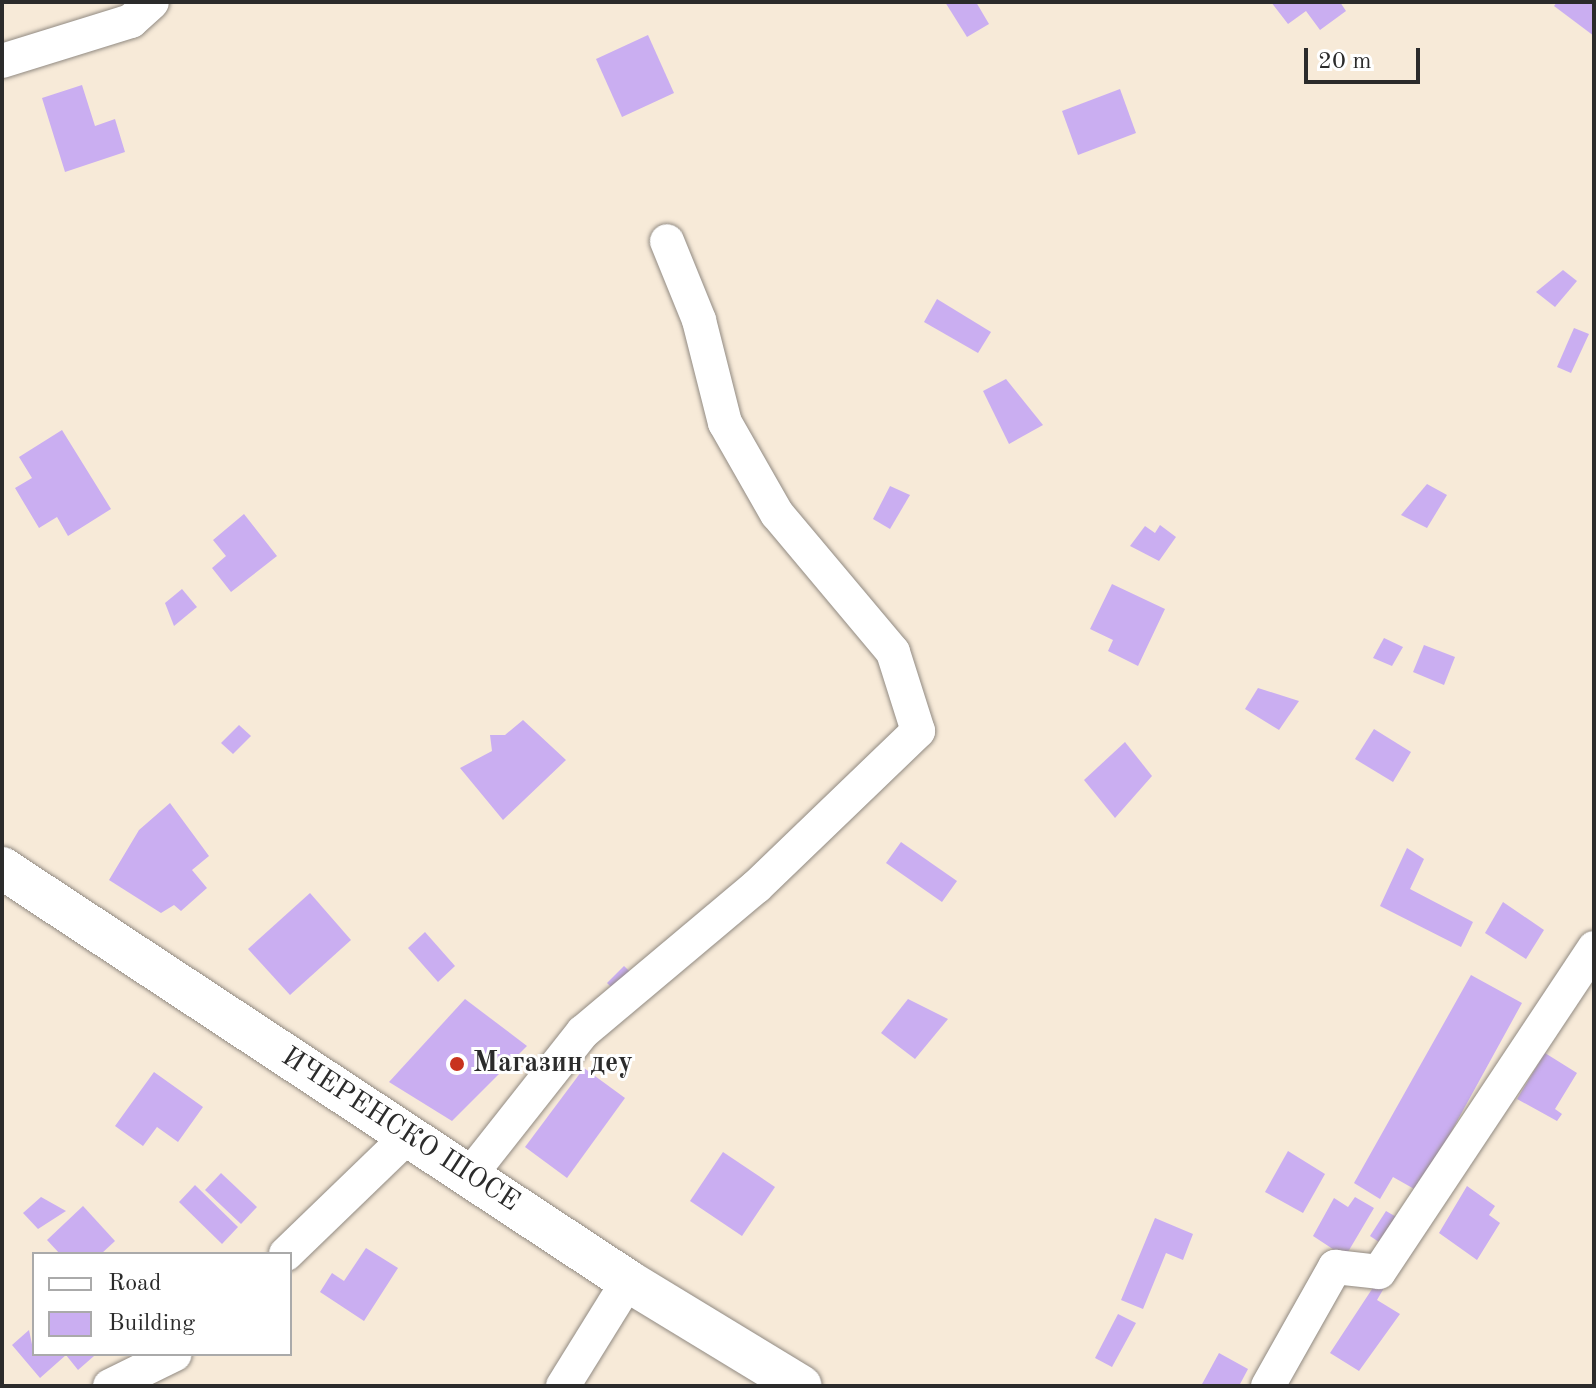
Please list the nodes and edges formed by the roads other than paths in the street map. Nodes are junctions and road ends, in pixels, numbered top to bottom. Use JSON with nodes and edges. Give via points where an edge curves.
{"nodes":[{"id":1,"x":152,"y":2,"type":"edge"},
{"id":2,"x":2,"y":61,"type":"edge"},
{"id":3,"x":667,"y":241,"type":"dead end"},
{"id":4,"x":2,"y":868,"type":"edge"},
{"id":5,"x":1594,"y":948,"type":"edge"},
{"id":6,"x":408,"y":1136,"type":"junction"},
{"id":7,"x":470,"y":1175,"type":"junction"},
{"id":8,"x":288,"y":1252,"type":"edge"},
{"id":9,"x":628,"y":1281,"type":"junction"},
{"id":10,"x":171,"y":1356,"type":"edge"},
{"id":11,"x":110,"y":1386,"type":"edge"},
{"id":12,"x":563,"y":1386,"type":"edge"},
{"id":13,"x":801,"y":1386,"type":"edge"},
{"id":14,"x":1268,"y":1386,"type":"edge"}],
"edges":[{"from":1,"to":2,"type":"street","via":[[131,21]]},
{"from":3,"to":7,"type":"street","via":[[699,320],[725,423],[777,514],[893,652],[918,731],[756,887],[583,1032]]},
{"from":4,"to":6,"type":"street","name":"ИЧЕРЕНСКО ШОСЕ"},
{"from":5,"to":14,"type":"street","via":[[1379,1272],[1335,1267]]},
{"from":6,"to":7,"type":"street","name":"ИЧЕРЕНСКО ШОСЕ"},
{"from":6,"to":8,"type":"street"},
{"from":7,"to":9,"type":"street","name":"ИЧЕРЕНСКО ШОСЕ"},
{"from":9,"to":12,"type":"street"},
{"from":9,"to":13,"type":"street","name":"ИЧЕРЕНСКО ШОСЕ"},
{"from":10,"to":11,"type":"street"}]}
